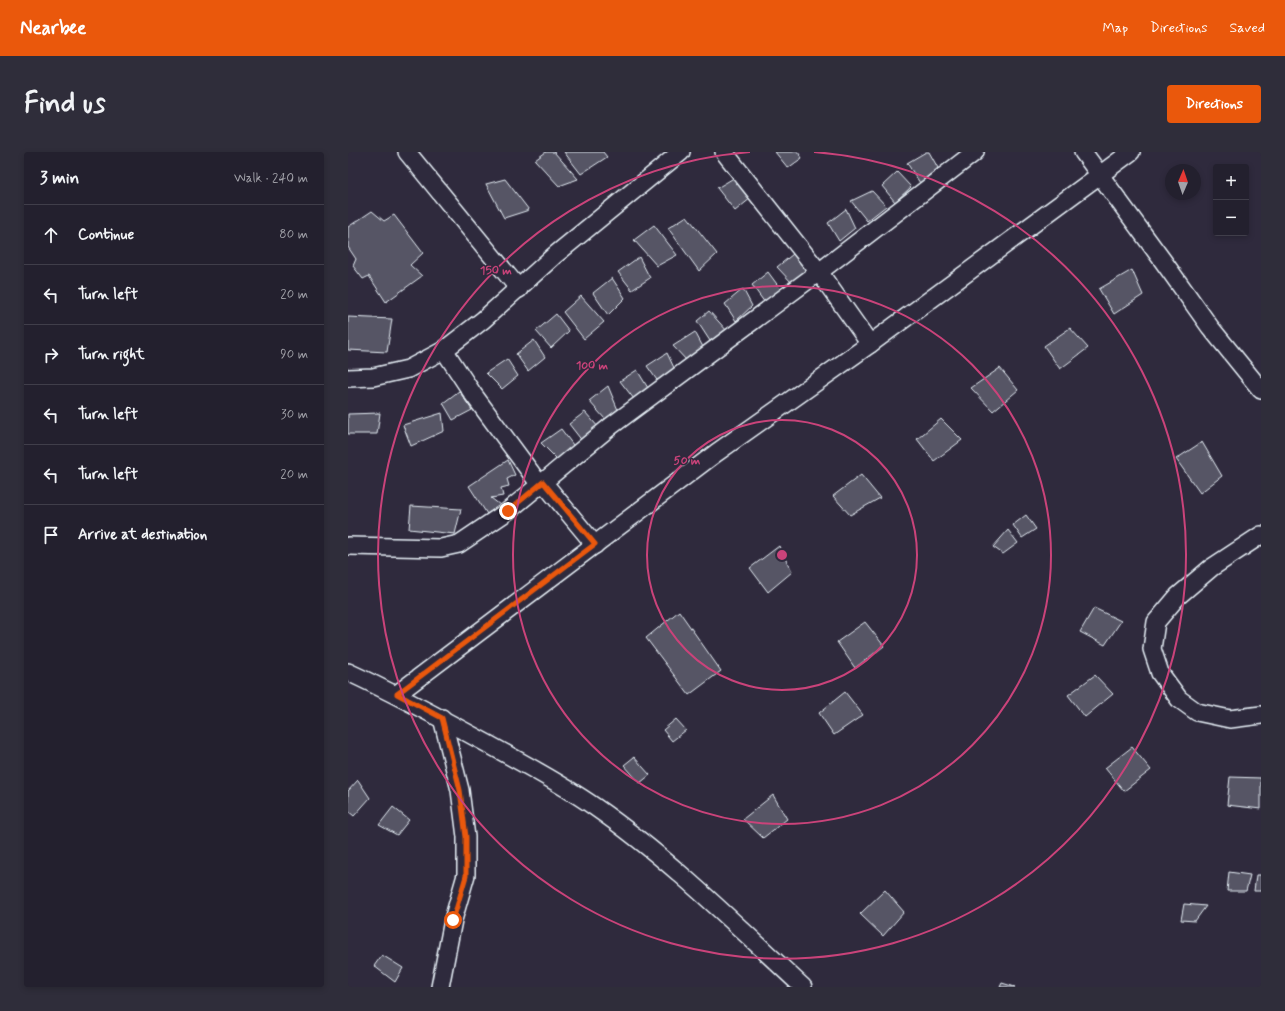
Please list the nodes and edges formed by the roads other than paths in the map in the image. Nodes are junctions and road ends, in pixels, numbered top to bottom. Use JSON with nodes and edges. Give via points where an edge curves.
{"nodes":[{"id":1,"x":681,"y":152,"type":"edge"},
{"id":2,"x":724,"y":152,"type":"edge"},
{"id":3,"x":975,"y":152,"type":"edge"},
{"id":4,"x":1083,"y":152,"type":"edge"},
{"id":5,"x":1132,"y":152,"type":"edge"},
{"id":6,"x":414,"y":155,"type":"edge"},
{"id":7,"x":1100,"y":176,"type":"junction"},
{"id":8,"x":819,"y":272,"type":"junction"},
{"id":9,"x":519,"y":289,"type":"junction"},
{"id":10,"x":870,"y":344,"type":"junction"},
{"id":11,"x":444,"y":350,"type":"junction"},
{"id":12,"x":348,"y":378,"type":"edge"},
{"id":13,"x":1261,"y":390,"type":"edge"},
{"id":14,"x":542,"y":483,"type":"junction"},
{"id":15,"x":1261,"y":535,"type":"edge"},
{"id":16,"x":595,"y":544,"type":"junction"},
{"id":17,"x":348,"y":546,"type":"edge"},
{"id":18,"x":348,"y":672,"type":"edge"},
{"id":19,"x":397,"y":694,"type":"junction"},
{"id":20,"x":1261,"y":715,"type":"edge"},
{"id":21,"x":442,"y":718,"type":"junction"},
{"id":22,"x":440,"y":987,"type":"edge"},
{"id":23,"x":803,"y":987,"type":"edge"}],
"edges":[{"from":1,"to":9,"type":"street","via":[[555,255]]},
{"from":2,"to":8,"type":"street"},
{"from":3,"to":8,"type":"street"},
{"from":4,"to":7,"type":"street"},
{"from":5,"to":7,"type":"street"},
{"from":6,"to":9,"type":"street"},
{"from":7,"to":10,"type":"street"},
{"from":7,"to":13,"type":"street","via":[[1210,327]]},
{"from":8,"to":10,"type":"street"},
{"from":8,"to":14,"type":"street","via":[[611,426]]},
{"from":9,"to":11,"type":"street"},
{"from":10,"to":16,"type":"street","via":[[716,453]]},
{"from":11,"to":12,"type":"street","via":[[408,369],[374,377]]},
{"from":11,"to":14,"type":"street","via":[[473,394]]},
{"from":14,"to":16,"type":"street"},
{"from":14,"to":17,"type":"street","via":[[508,511],[459,544],[441,548]]},
{"from":15,"to":20,"type":"street","via":[[1211,568],[1178,596],[1156,622],[1152,649],[1165,680],[1179,699],[1198,712],[1230,719]]},
{"from":16,"to":19,"type":"street"},
{"from":18,"to":19,"type":"street"},
{"from":19,"to":21,"type":"street"},
{"from":21,"to":22,"type":"street","via":[[460,790],[466,837],[466,876],[453,920]]},
{"from":21,"to":23,"type":"street","via":[[595,807],[672,866]]}]}
